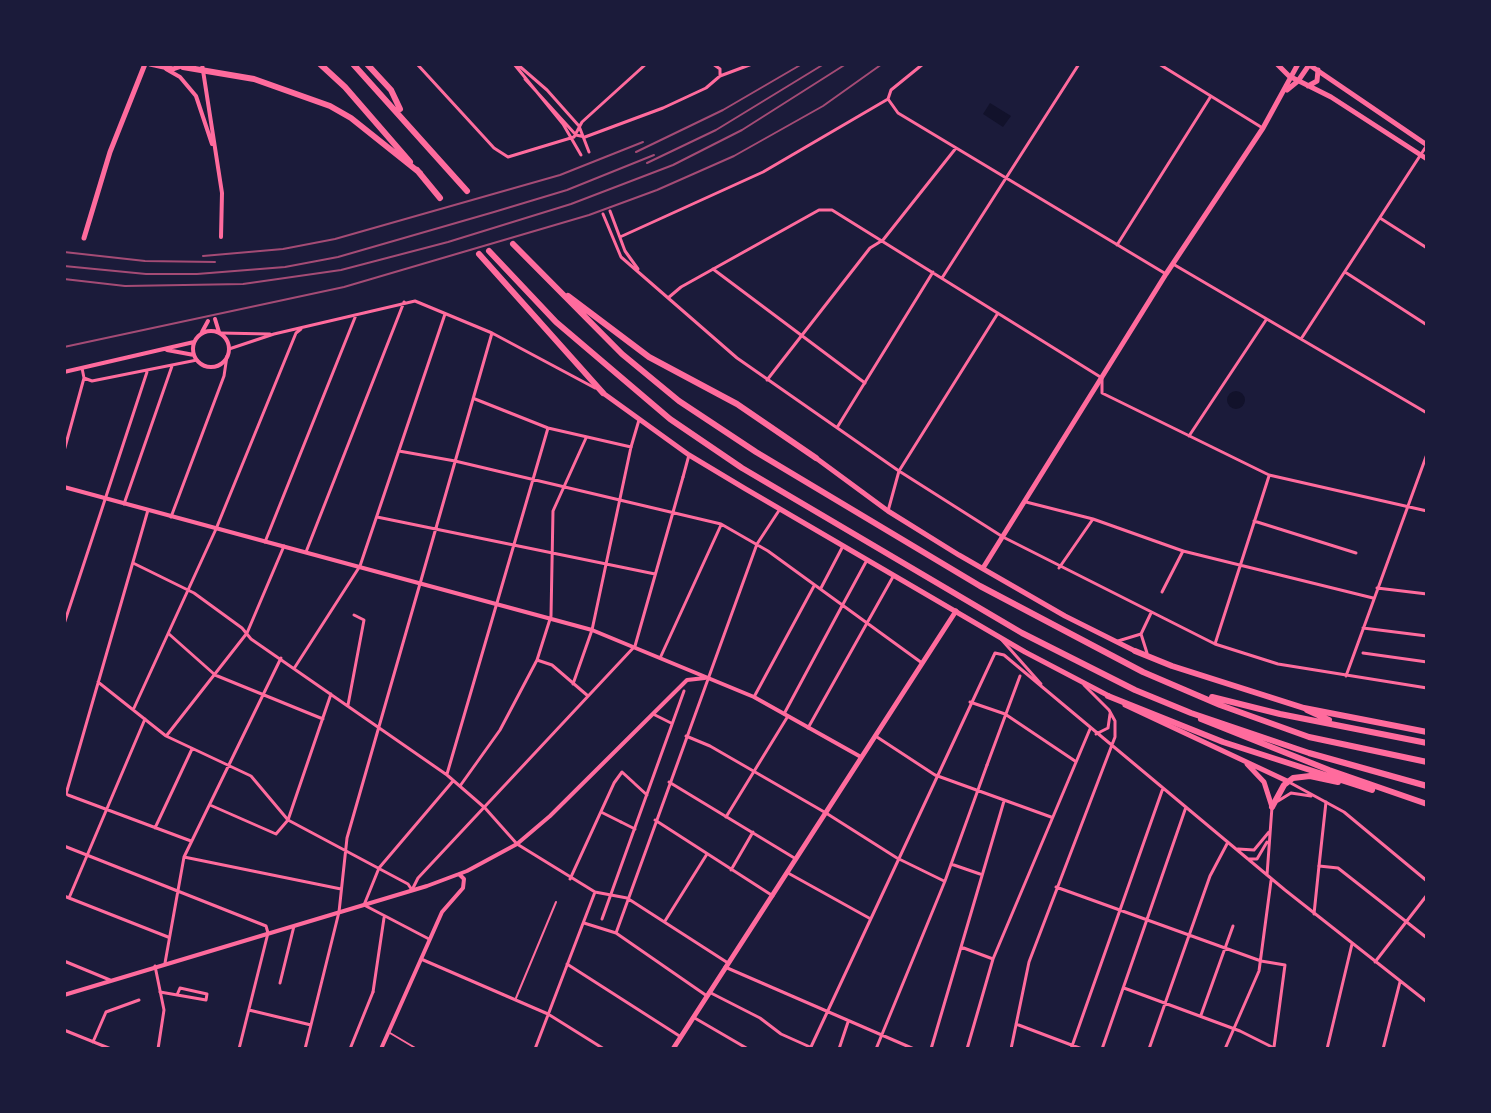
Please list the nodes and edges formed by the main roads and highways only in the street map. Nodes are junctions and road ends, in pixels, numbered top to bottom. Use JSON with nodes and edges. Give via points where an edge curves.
{"nodes":[{"id":1,"x":148,"y":64,"type":"edge"},
{"id":2,"x":320,"y":64,"type":"edge"},
{"id":3,"x":353,"y":64,"type":"edge"},
{"id":4,"x":367,"y":64,"type":"edge"},
{"id":5,"x":1298,"y":64,"type":"edge"},
{"id":6,"x":1311,"y":65,"type":"edge"},
{"id":7,"x":185,"y":66,"type":"edge"},
{"id":8,"x":202,"y":66,"type":"edge"},
{"id":9,"x":1279,"y":66,"type":"edge"},
{"id":10,"x":1289,"y":76,"type":"junction"},
{"id":11,"x":1298,"y":81,"type":"junction"},
{"id":12,"x":1307,"y":86,"type":"junction"},
{"id":13,"x":1286,"y":90,"type":"junction"},
{"id":14,"x":403,"y":116,"type":"junction"},
{"id":15,"x":1427,"y":145,"type":"edge"},
{"id":16,"x":1424,"y":158,"type":"edge"},
{"id":17,"x":420,"y":173,"type":"junction"},
{"id":18,"x":467,"y":191,"type":"dead end"},
{"id":19,"x":440,"y":198,"type":"dead end"},
{"id":20,"x":84,"y":238,"type":"dead end"},
{"id":21,"x":513,"y":244,"type":"dead end"},
{"id":22,"x":489,"y":251,"type":"dead end"},
{"id":23,"x":479,"y":254,"type":"dead end"},
{"id":24,"x":550,"y":283,"type":"junction"},
{"id":25,"x":603,"y":393,"type":"joint"},
{"id":26,"x":816,"y":458,"type":"joint"},
{"id":27,"x":983,"y":568,"type":"junction"},
{"id":28,"x":956,"y":611,"type":"junction"},
{"id":29,"x":1135,"y":651,"type":"joint"},
{"id":30,"x":1198,"y":693,"type":"junction"},
{"id":31,"x":1108,"y":696,"type":"junction"},
{"id":32,"x":1304,"y":708,"type":"junction"},
{"id":33,"x":1191,"y":713,"type":"junction"},
{"id":34,"x":1348,"y":727,"type":"junction"},
{"id":35,"x":1427,"y":732,"type":"edge"},
{"id":36,"x":1427,"y":743,"type":"edge"},
{"id":37,"x":1229,"y":753,"type":"junction"},
{"id":38,"x":1427,"y":762,"type":"edge"},
{"id":39,"x":1287,"y":781,"type":"junction"},
{"id":40,"x":1427,"y":786,"type":"edge"},
{"id":41,"x":1372,"y":787,"type":"junction"},
{"id":42,"x":1427,"y":804,"type":"edge"},
{"id":43,"x":1272,"y":807,"type":"joint"},
{"id":44,"x":673,"y":1049,"type":"edge"}],
"edges":[{"from":1,"to":7,"type":"main road"},
{"from":1,"to":20,"type":"main road","via":[[110,152]]},
{"from":2,"to":17,"type":"highway"},
{"from":3,"to":14,"type":"highway"},
{"from":4,"to":14,"type":"highway","via":[[391,90]]},
{"from":5,"to":10,"type":"main road"},
{"from":6,"to":11,"type":"main road"},
{"from":6,"to":12,"type":"main road","via":[[1317,81]]},
{"from":6,"to":15,"type":"main road"},
{"from":7,"to":8,"type":"highway"},
{"from":8,"to":17,"type":"highway","via":[[341,111]]},
{"from":9,"to":10,"type":"main road"},
{"from":10,"to":11,"type":"main road"},
{"from":10,"to":13,"type":"main road"},
{"from":11,"to":12,"type":"main road"},
{"from":11,"to":13,"type":"main road"},
{"from":12,"to":16,"type":"main road"},
{"from":13,"to":27,"type":"main road"},
{"from":14,"to":18,"type":"highway"},
{"from":17,"to":19,"type":"highway"},
{"from":21,"to":24,"type":"highway"},
{"from":22,"to":33,"type":"highway","via":[[556,322],[670,419],[742,468],[1022,633]]},
{"from":23,"to":25,"type":"highway"},
{"from":24,"to":26,"type":"highway","via":[[649,357],[737,404]]},
{"from":24,"to":30,"type":"highway","via":[[679,401],[756,452],[980,586],[1130,666]]},
{"from":25,"to":28,"type":"main road","via":[[689,455]]},
{"from":26,"to":27,"type":"main road","via":[[888,511]]},
{"from":27,"to":29,"type":"main road"},
{"from":28,"to":31,"type":"main road"},
{"from":28,"to":44,"type":"main road"},
{"from":29,"to":32,"type":"highway"},
{"from":30,"to":34,"type":"highway"},
{"from":30,"to":38,"type":"highway","via":[[1309,737]]},
{"from":31,"to":37,"type":"main road"},
{"from":31,"to":41,"type":"highway","via":[[1223,742]]},
{"from":32,"to":34,"type":"highway"},
{"from":32,"to":35,"type":"highway"},
{"from":33,"to":40,"type":"highway"},
{"from":33,"to":41,"type":"highway","via":[[1212,726]]},
{"from":34,"to":36,"type":"highway"},
{"from":37,"to":39,"type":"main road"},
{"from":37,"to":43,"type":"main road","via":[[1259,775]]},
{"from":39,"to":41,"type":"highway","via":[[1310,776]]},
{"from":39,"to":43,"type":"highway"},
{"from":41,"to":42,"type":"highway"}]}
